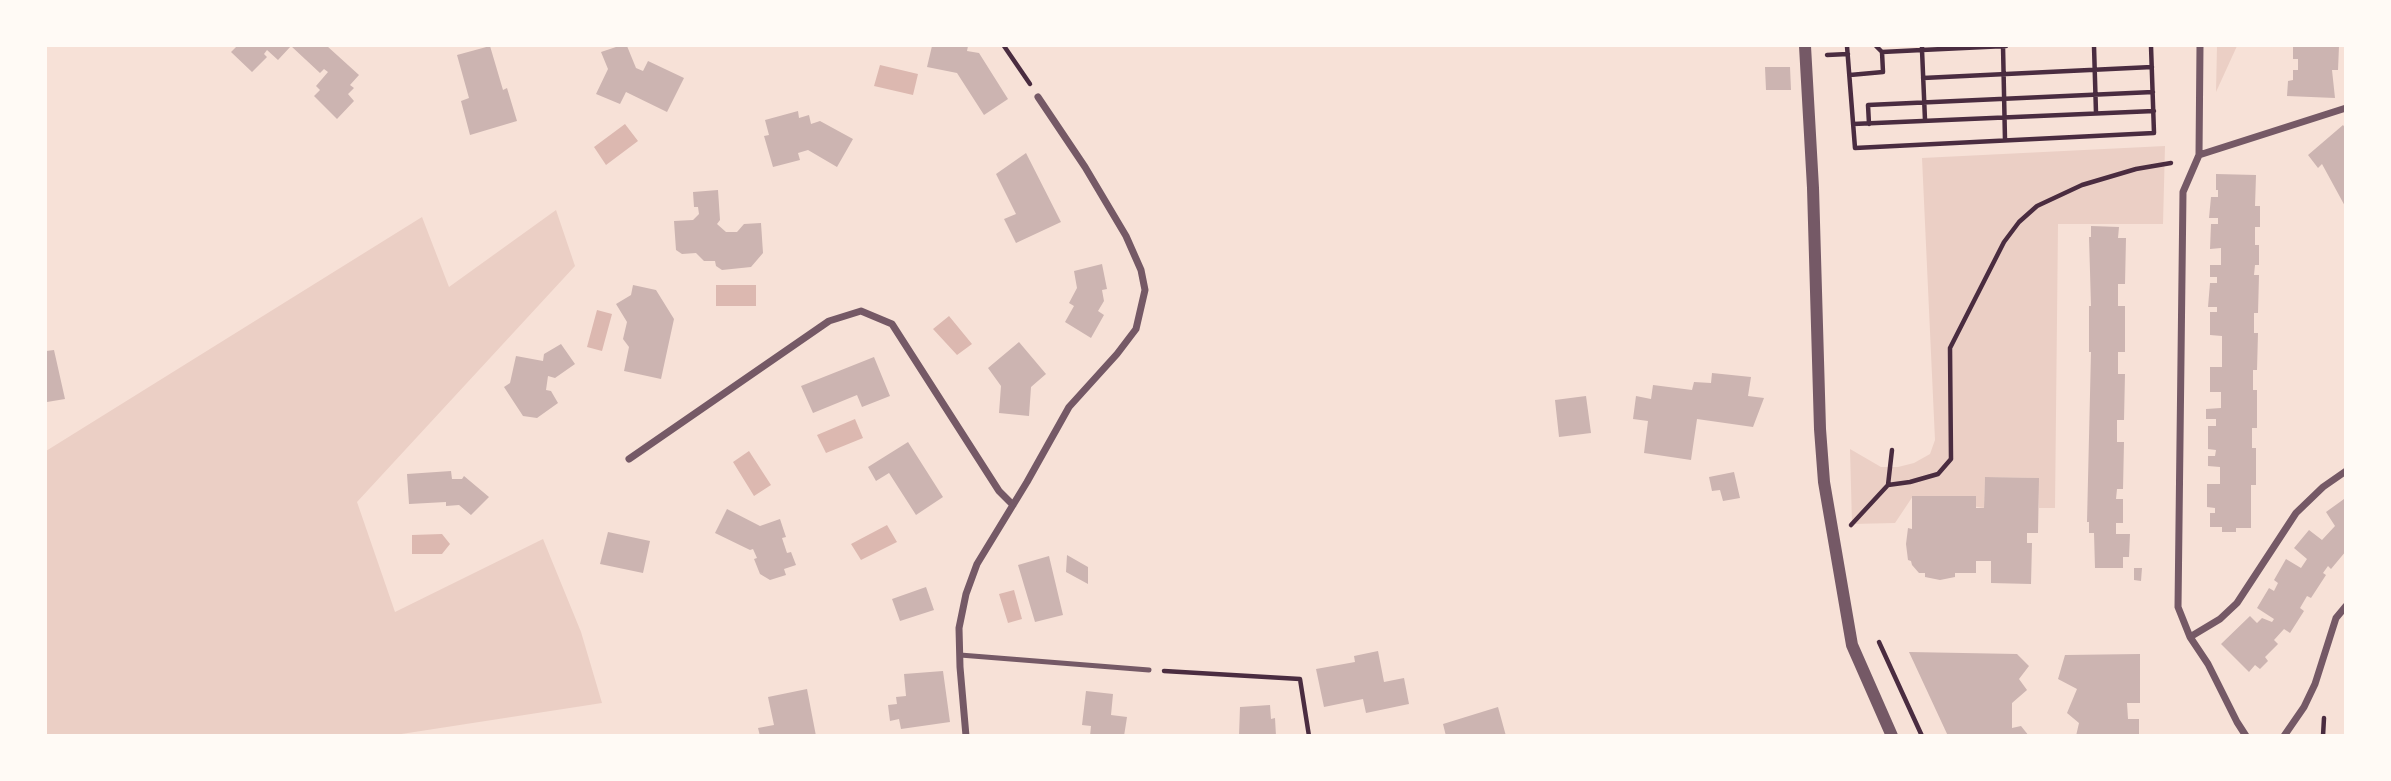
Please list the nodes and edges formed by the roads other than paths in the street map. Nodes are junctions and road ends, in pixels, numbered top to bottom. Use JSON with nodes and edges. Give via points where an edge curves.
{"nodes":[{"id":1,"x":1805,"y":46,"type":"edge"},
{"id":2,"x":2200,"y":46,"type":"edge"},
{"id":3,"x":1038,"y":97,"type":"road end"},
{"id":4,"x":2346,"y":108,"type":"edge"},
{"id":5,"x":2199,"y":155,"type":"junction"},
{"id":6,"x":629,"y":458,"type":"dead end"},
{"id":7,"x":2346,"y":471,"type":"edge"},
{"id":8,"x":1013,"y":505,"type":"junction"},
{"id":9,"x":2346,"y":606,"type":"edge"},
{"id":10,"x":2190,"y":637,"type":"junction"},
{"id":11,"x":960,"y":655,"type":"junction"},
{"id":12,"x":1149,"y":670,"type":"road end"},
{"id":13,"x":966,"y":736,"type":"edge"},
{"id":14,"x":1892,"y":736,"type":"edge"},
{"id":15,"x":2246,"y":736,"type":"edge"},
{"id":16,"x":2284,"y":736,"type":"edge"}],
"edges":[{"from":1,"to":14,"type":"street","via":[[1824,482],[1852,645]]},
{"from":2,"to":5,"type":"street"},
{"from":3,"to":8,"type":"street","via":[[1126,236],[1145,290],[1136,329],[1069,407]]},
{"from":4,"to":5,"type":"street"},
{"from":5,"to":10,"type":"street","via":[[2183,192],[2178,607]]},
{"from":6,"to":8,"type":"street","via":[[830,321],[861,311],[892,324],[999,491]]},
{"from":7,"to":10,"type":"street","via":[[2296,513],[2237,603]]},
{"from":8,"to":11,"type":"street","via":[[969,584],[959,628]]},
{"from":9,"to":16,"type":"street","via":[[2336,618],[2315,684]]},
{"from":10,"to":15,"type":"street"},
{"from":11,"to":12,"type":"lane"},
{"from":11,"to":13,"type":"street"}]}
